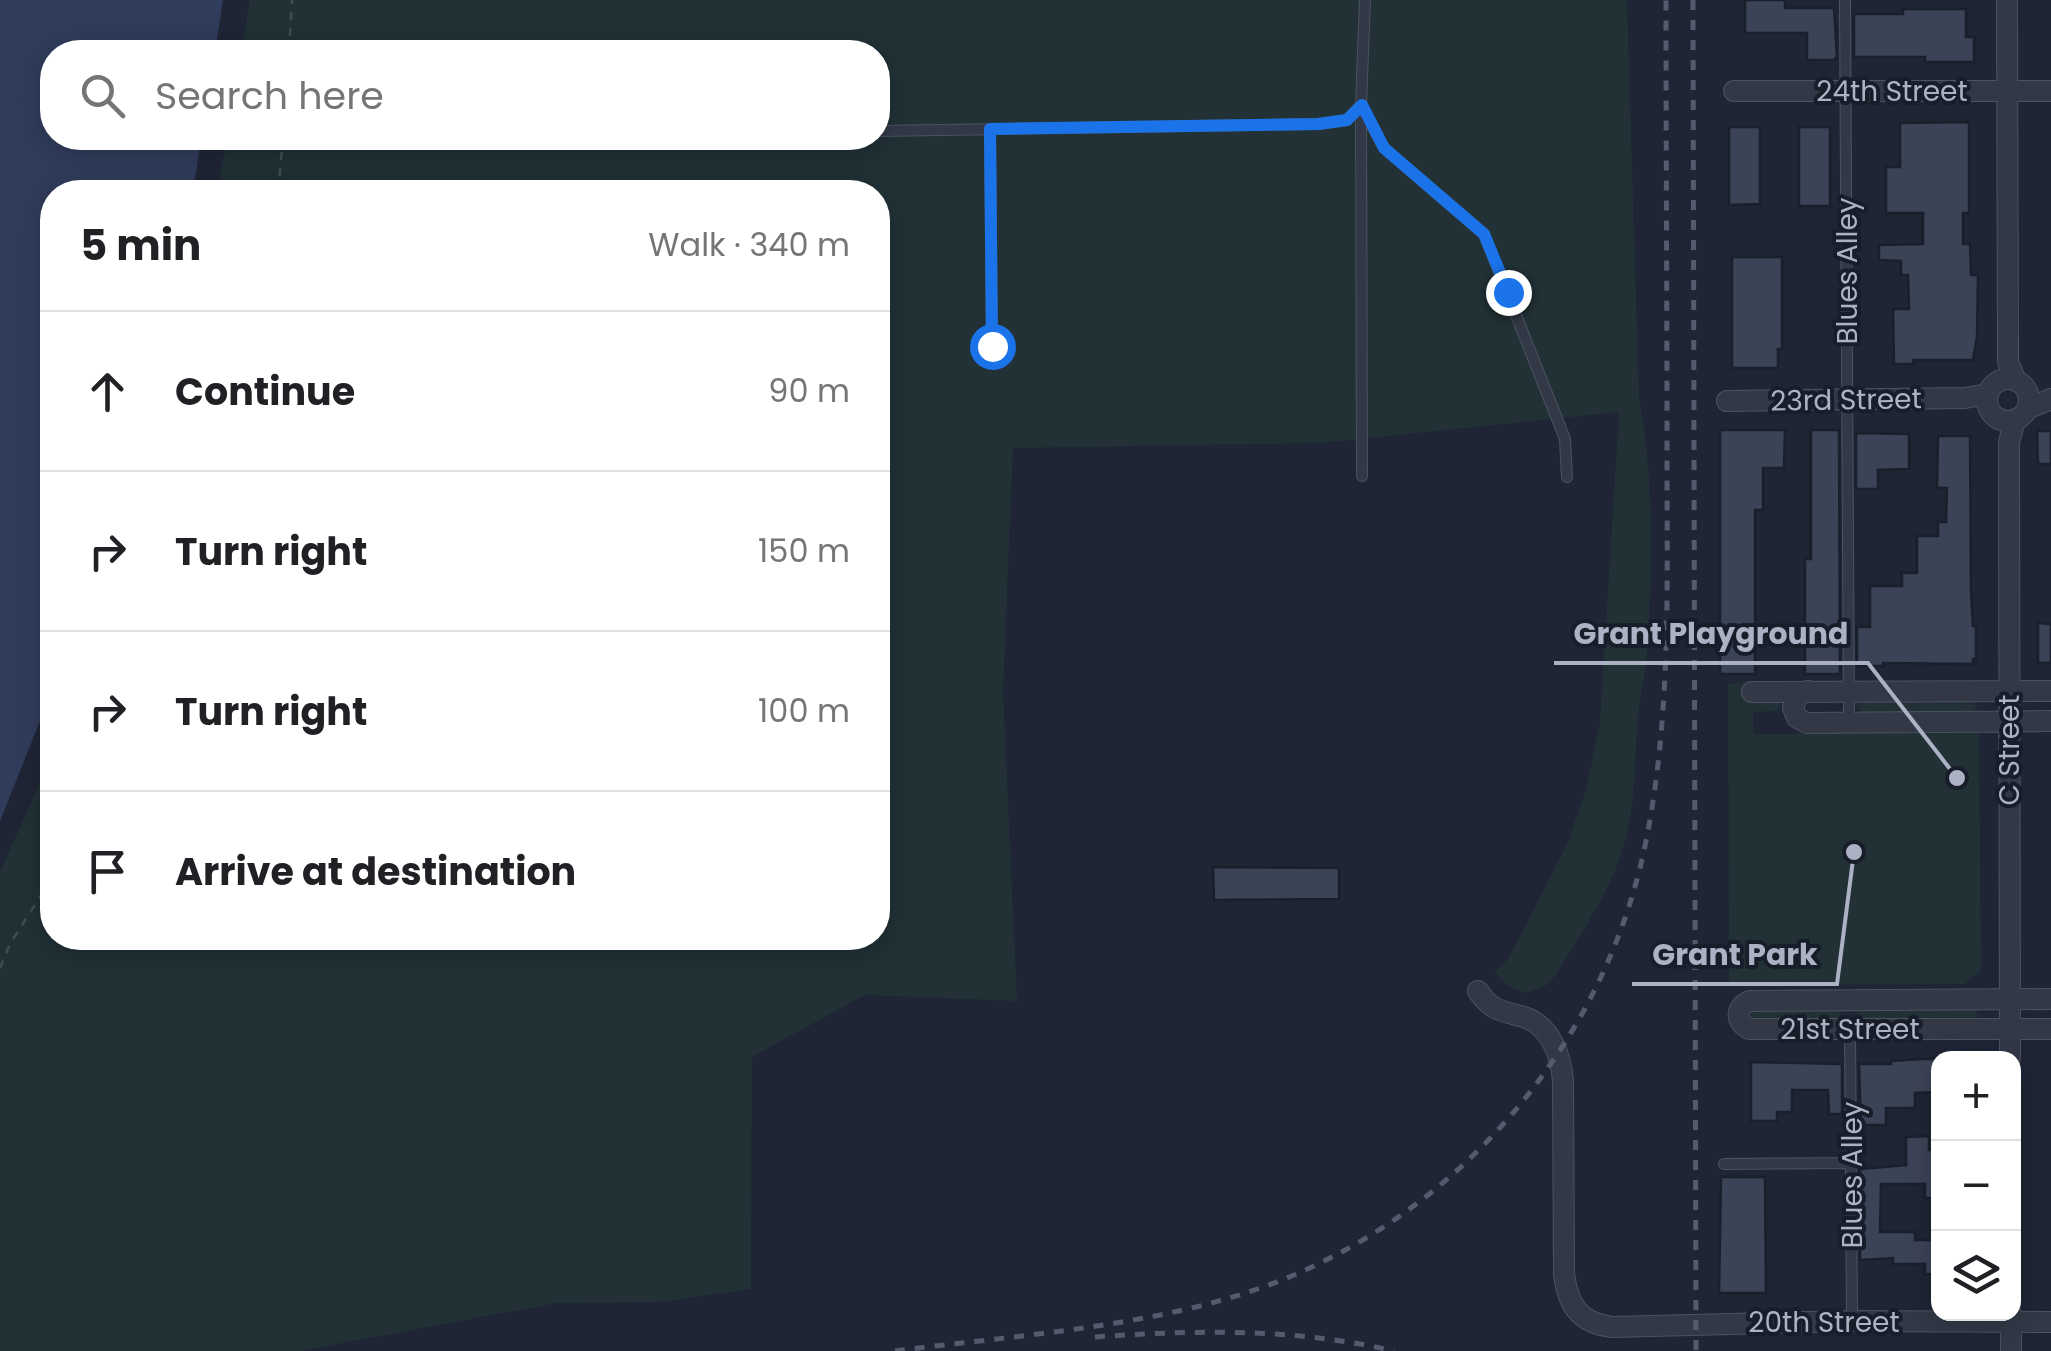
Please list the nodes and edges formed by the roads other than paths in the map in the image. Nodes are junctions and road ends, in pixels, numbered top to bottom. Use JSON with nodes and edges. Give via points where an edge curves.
{"nodes":[{"id":1,"x":1365,"y":0,"type":"edge"},
{"id":2,"x":1845,"y":0,"type":"edge"},
{"id":3,"x":2007,"y":0,"type":"edge"},
{"id":4,"x":1734,"y":91,"type":"dead end"},
{"id":5,"x":1846,"y":91,"type":"junction"},
{"id":6,"x":2008,"y":91,"type":"junction"},
{"id":7,"x":2051,"y":91,"type":"edge"},
{"id":8,"x":1362,"y":105,"type":"junction"},
{"id":9,"x":990,"y":129,"type":"junction"},
{"id":10,"x":890,"y":131,"type":"edge"},
{"id":11,"x":992,"y":346,"type":"dead end"},
{"id":12,"x":2008,"y":396,"type":"junction"},
{"id":13,"x":2051,"y":399,"type":"edge"},
{"id":14,"x":1848,"y":400,"type":"junction"},
{"id":15,"x":1727,"y":401,"type":"dead end"},
{"id":16,"x":1362,"y":476,"type":"dead end"},
{"id":17,"x":1567,"y":477,"type":"dead end"},
{"id":18,"x":1808,"y":691,"type":"junction"},
{"id":19,"x":1849,"y":691,"type":"junction"},
{"id":20,"x":1752,"y":692,"type":"dead end"},
{"id":21,"x":2008,"y":692,"type":"junction"},
{"id":22,"x":2051,"y":692,"type":"edge"},
{"id":23,"x":2008,"y":721,"type":"junction"},
{"id":24,"x":2051,"y":721,"type":"edge"},
{"id":25,"x":1849,"y":722,"type":"junction"},
{"id":26,"x":1478,"y":990,"type":"dead end"},
{"id":27,"x":2010,"y":999,"type":"junction"},
{"id":28,"x":2051,"y":999,"type":"edge"},
{"id":29,"x":1851,"y":1000,"type":"junction"},
{"id":30,"x":1850,"y":1029,"type":"junction"},
{"id":31,"x":2010,"y":1030,"type":"junction"},
{"id":32,"x":2051,"y":1030,"type":"edge"},
{"id":33,"x":2010,"y":1051,"type":"edge"},
{"id":34,"x":1852,"y":1163,"type":"junction"},
{"id":35,"x":1724,"y":1164,"type":"dead end"},
{"id":36,"x":2021,"y":1319,"type":"edge"},
{"id":37,"x":1931,"y":1320,"type":"edge"},
{"id":38,"x":1852,"y":1321,"type":"junction"},
{"id":39,"x":2011,"y":1321,"type":"edge"},
{"id":40,"x":2051,"y":1322,"type":"edge"},
{"id":41,"x":2011,"y":1351,"type":"edge"}],
"edges":[{"from":1,"to":8,"type":"lane"},
{"from":2,"to":5,"type":"lane","name":"Blues Alley"},
{"from":3,"to":6,"type":"street","name":"C Street"},
{"from":4,"to":5,"type":"street","name":"24th Street"},
{"from":5,"to":6,"type":"street","name":"24th Street"},
{"from":5,"to":14,"type":"lane","name":"Blues Alley"},
{"from":6,"to":7,"type":"street","name":"24th Street"},
{"from":6,"to":12,"type":"street","name":"C Street"},
{"from":8,"to":9,"type":"lane","via":[[1347,120],[1318,124]]},
{"from":8,"to":16,"type":"lane"},
{"from":8,"to":17,"type":"lane","via":[[1384,148],[1484,234],[1566,439]]},
{"from":9,"to":10,"type":"lane"},
{"from":9,"to":11,"type":"lane"},
{"from":12,"to":13,"type":"street","name":"23rd Street"},
{"from":12,"to":14,"type":"street","name":"23rd Street"},
{"from":12,"to":21,"type":"street","name":"C Street"},
{"from":14,"to":15,"type":"street","name":"23rd Street"},
{"from":14,"to":19,"type":"lane","name":"Blues Alley"},
{"from":18,"to":19,"type":"street"},
{"from":18,"to":20,"type":"street"},
{"from":18,"to":25,"type":"street","via":[[1798,694],[1798,718]]},
{"from":19,"to":21,"type":"street"},
{"from":19,"to":25,"type":"lane","name":"Blues Alley"},
{"from":21,"to":22,"type":"street"},
{"from":21,"to":23,"type":"street","name":"C Street"},
{"from":23,"to":24,"type":"street"},
{"from":23,"to":25,"type":"street"},
{"from":23,"to":27,"type":"street","name":"C Street"},
{"from":26,"to":38,"type":"street","name":"20th Street","via":[[1499,1013],[1535,1023],[1558,1054],[1564,1274],[1575,1310],[1589,1322],[1612,1327]]},
{"from":27,"to":28,"type":"street","name":"21st Street"},
{"from":27,"to":29,"type":"street","name":"21st Street"},
{"from":27,"to":31,"type":"street","name":"C Street"},
{"from":29,"to":30,"type":"street"},
{"from":29,"to":30,"type":"street","name":"21st Street","via":[[1750,1001],[1738,1015],[1749,1028]]},
{"from":30,"to":31,"type":"street","name":"21st Street"},
{"from":30,"to":34,"type":"lane","name":"Blues Alley"},
{"from":31,"to":32,"type":"street","name":"21st Street"},
{"from":31,"to":33,"type":"street","name":"C Street"},
{"from":34,"to":35,"type":"lane"},
{"from":34,"to":38,"type":"lane","name":"Blues Alley"},
{"from":36,"to":40,"type":"street","name":"20th Street"},
{"from":37,"to":38,"type":"street","name":"20th Street"},
{"from":39,"to":41,"type":"street"}]}
